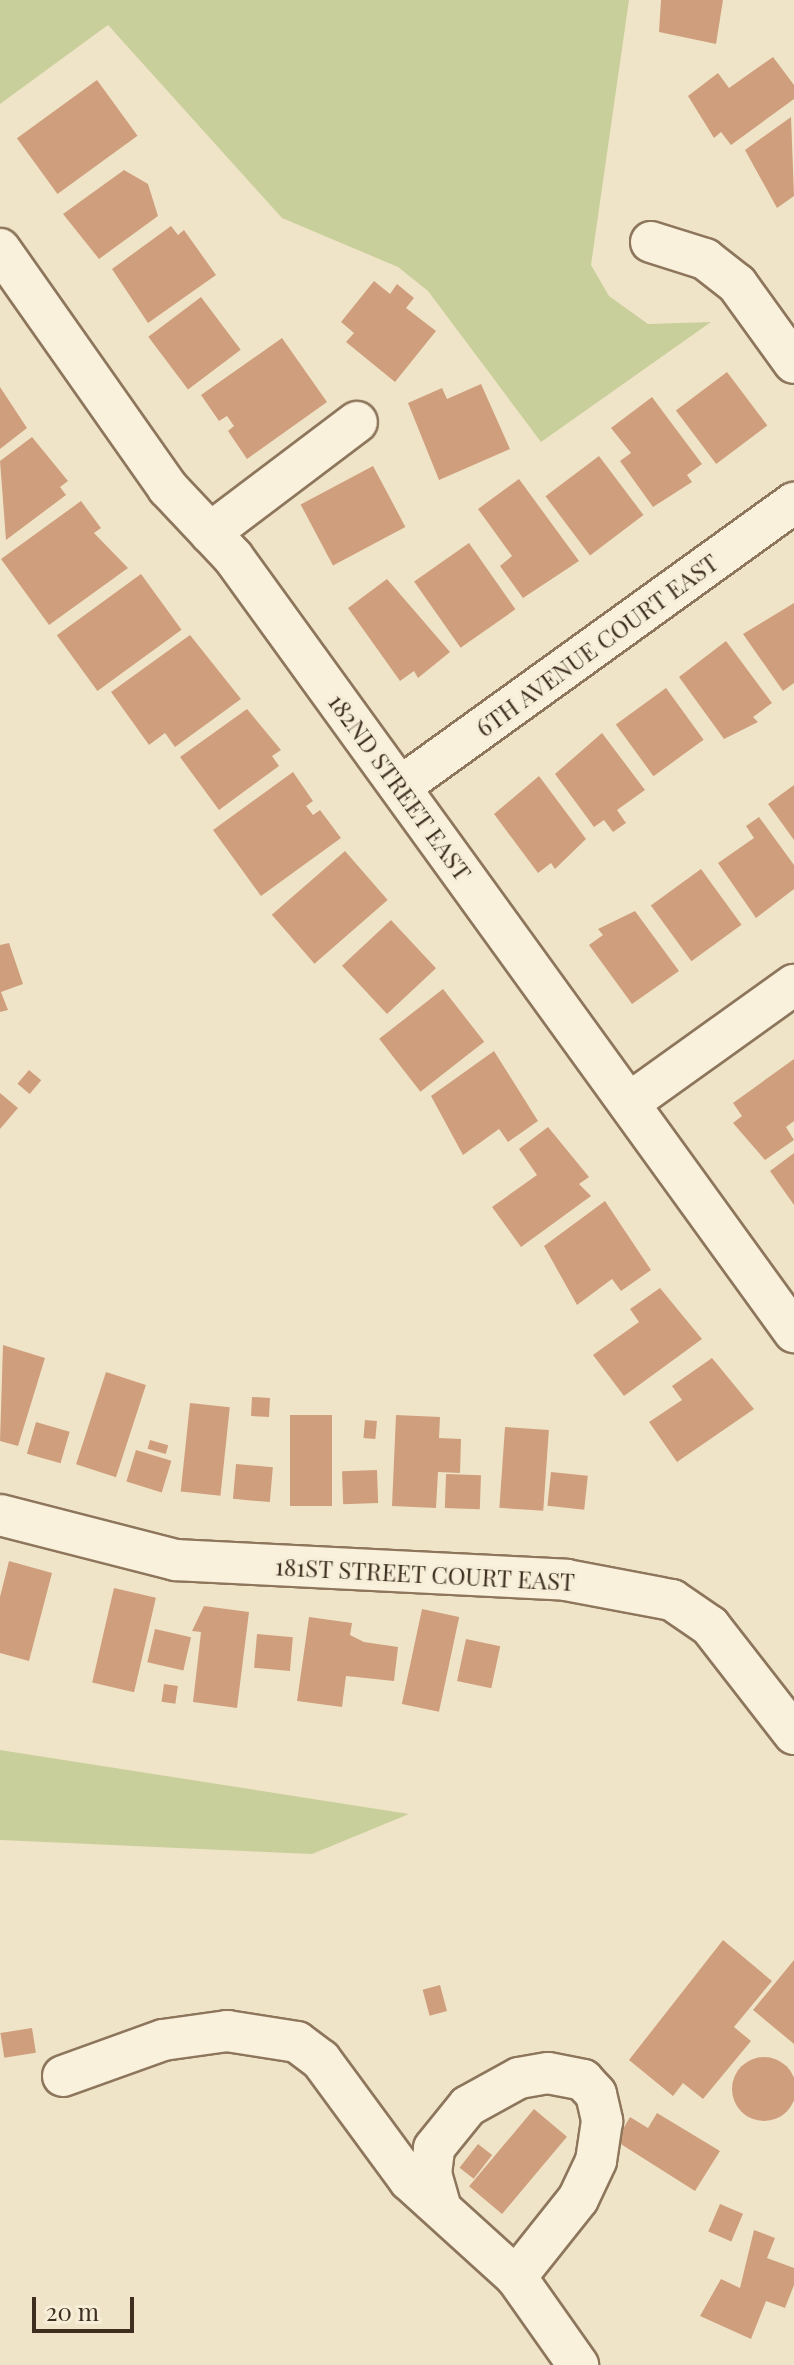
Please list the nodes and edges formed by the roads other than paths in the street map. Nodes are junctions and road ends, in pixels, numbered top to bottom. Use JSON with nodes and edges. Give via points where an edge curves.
{"nodes":[{"id":1,"x":651,"y":242,"type":"dead end"},
{"id":2,"x":0,"y":249,"type":"edge"},
{"id":3,"x":794,"y":363,"type":"edge"},
{"id":4,"x":357,"y":422,"type":"dead end"},
{"id":5,"x":794,"y":503,"type":"edge"},
{"id":6,"x":210,"y":533,"type":"junction"},
{"id":7,"x":400,"y":787,"type":"junction"},
{"id":8,"x":794,"y":985,"type":"edge"},
{"id":9,"x":629,"y":1103,"type":"junction"},
{"id":10,"x":794,"y":1332,"type":"edge"},
{"id":11,"x":0,"y":1515,"type":"edge"},
{"id":12,"x":794,"y":1734,"type":"edge"},
{"id":13,"x":63,"y":2076,"type":"dead end"},
{"id":14,"x":440,"y":2205,"type":"junction"},
{"id":15,"x":516,"y":2277,"type":"junction"},
{"id":16,"x":578,"y":2365,"type":"edge"}],
"edges":[{"from":1,"to":3,"type":"street","via":[[705,259],[737,284]]},
{"from":2,"to":6,"type":"street","name":"182ND STREET EAST","via":[[168,488]]},
{"from":4,"to":6,"type":"street"},
{"from":5,"to":7,"type":"street","name":"6TH AVENUE COURT EAST"},
{"from":6,"to":7,"type":"street","name":"182ND STREET EAST"},
{"from":7,"to":9,"type":"street","name":"182ND STREET EAST"},
{"from":8,"to":9,"type":"street"},
{"from":9,"to":10,"type":"street","name":"182ND STREET EAST"},
{"from":11,"to":12,"type":"street","name":"181ST STREET COURT EAST","via":[[175,1560],[566,1580],[672,1600],[710,1626]]},
{"from":13,"to":14,"type":"street","via":[[163,2040],[227,2031],[297,2042],[321,2060],[409,2180]]},
{"from":14,"to":15,"type":"street"},
{"from":14,"to":15,"type":"street","via":[[431,2174],[434,2148],[468,2106],[519,2078],[548,2073],[583,2080],[596,2094],[602,2121],[596,2161],[578,2199]]},
{"from":15,"to":16,"type":"street"}]}
